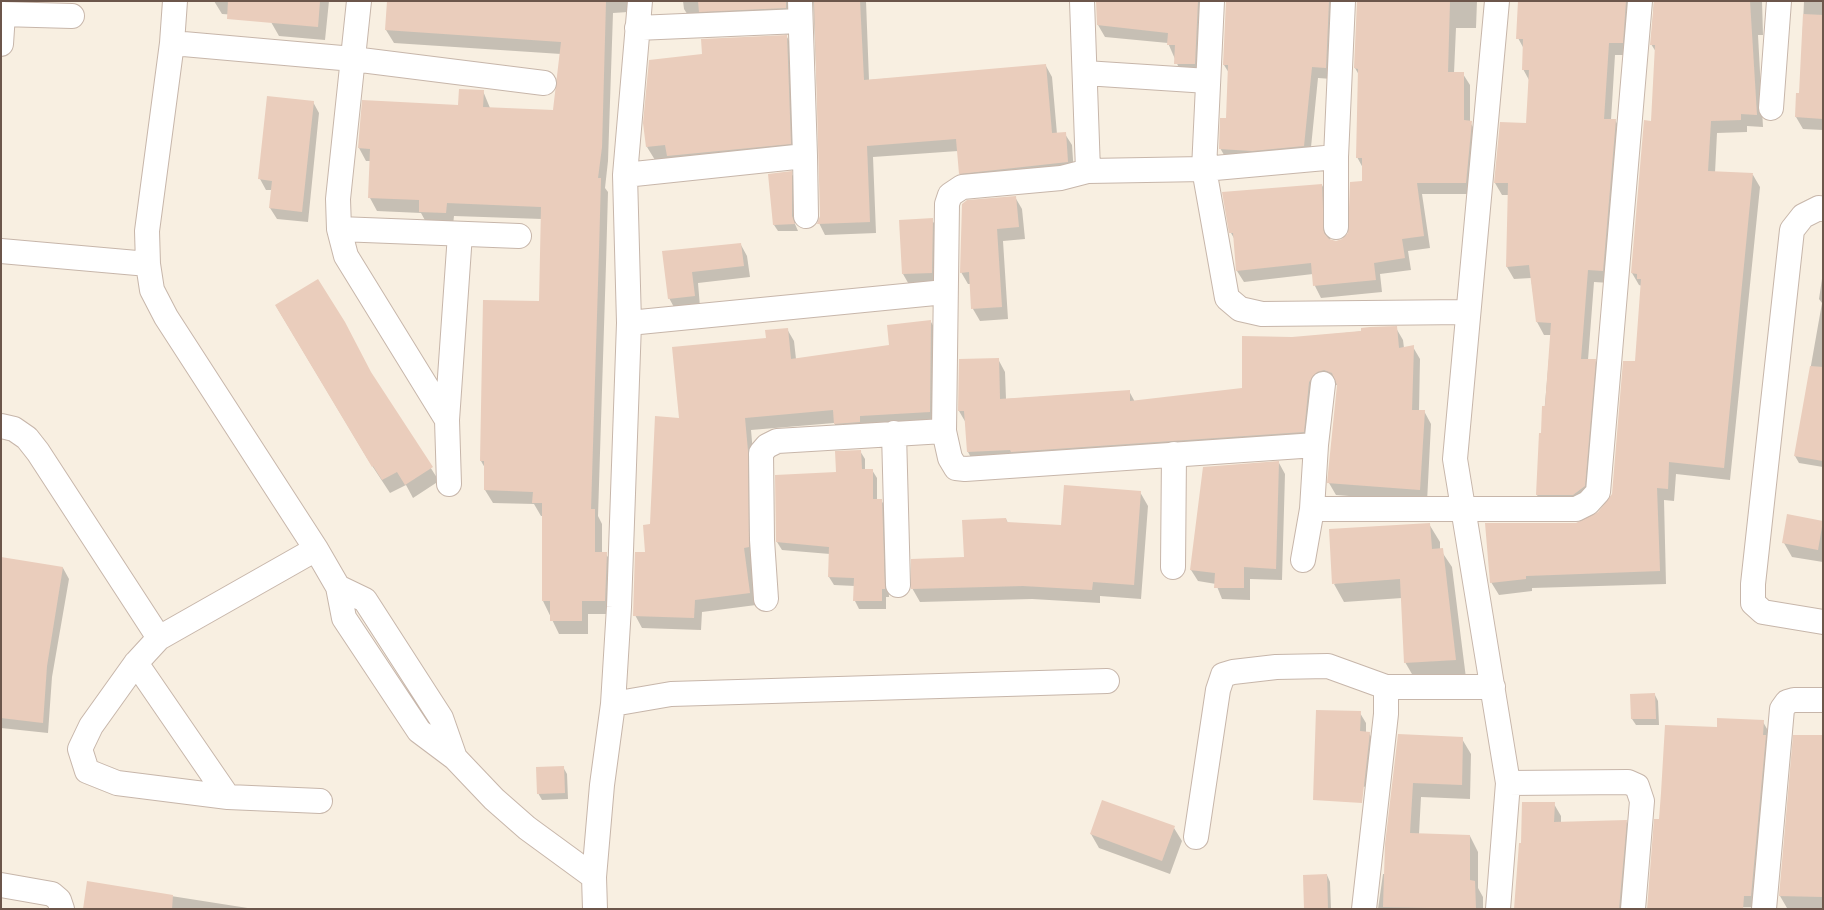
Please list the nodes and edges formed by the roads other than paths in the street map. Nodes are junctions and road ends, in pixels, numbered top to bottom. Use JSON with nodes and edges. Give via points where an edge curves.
{"nodes":[{"id":1,"x":175,"y":1,"type":"edge"},
{"id":2,"x":359,"y":1,"type":"edge"},
{"id":3,"x":640,"y":1,"type":"edge"},
{"id":4,"x":1082,"y":1,"type":"edge"},
{"id":5,"x":1212,"y":1,"type":"edge"},
{"id":6,"x":1343,"y":1,"type":"edge"},
{"id":7,"x":1496,"y":1,"type":"edge"},
{"id":8,"x":1640,"y":1,"type":"edge"},
{"id":9,"x":1779,"y":1,"type":"edge"},
{"id":10,"x":800,"y":11,"type":"edge"},
{"id":11,"x":2,"y":14,"type":"edge"},
{"id":12,"x":72,"y":16,"type":"dead end"},
{"id":13,"x":637,"y":28,"type":"junction"},
{"id":14,"x":172,"y":43,"type":"junction"},
{"id":15,"x":1,"y":44,"type":"edge"},
{"id":16,"x":353,"y":59,"type":"junction"},
{"id":17,"x":1085,"y":73,"type":"junction"},
{"id":18,"x":1208,"y":81,"type":"junction"},
{"id":19,"x":544,"y":83,"type":"dead end"},
{"id":20,"x":1771,"y":108,"type":"dead end"},
{"id":21,"x":805,"y":156,"type":"junction"},
{"id":22,"x":1336,"y":157,"type":"junction"},
{"id":23,"x":1204,"y":169,"type":"junction"},
{"id":24,"x":1088,"y":171,"type":"junction"},
{"id":25,"x":625,"y":175,"type":"junction"},
{"id":26,"x":1823,"y":209,"type":"edge"},
{"id":27,"x":806,"y":216,"type":"dead end"},
{"id":28,"x":1336,"y":227,"type":"dead end"},
{"id":29,"x":339,"y":229,"type":"junction"},
{"id":30,"x":460,"y":234,"type":"junction"},
{"id":31,"x":520,"y":236,"type":"dead end"},
{"id":32,"x":1,"y":251,"type":"edge"},
{"id":33,"x":148,"y":264,"type":"junction"},
{"id":34,"x":945,"y":292,"type":"junction"},
{"id":35,"x":1467,"y":312,"type":"junction"},
{"id":36,"x":629,"y":323,"type":"junction"},
{"id":37,"x":1322,"y":384,"type":"dead end"},
{"id":38,"x":447,"y":420,"type":"junction"},
{"id":39,"x":1,"y":426,"type":"edge"},
{"id":40,"x":944,"y":431,"type":"junction"},
{"id":41,"x":894,"y":433,"type":"junction"},
{"id":42,"x":1316,"y":445,"type":"junction"},
{"id":43,"x":1174,"y":454,"type":"junction"},
{"id":44,"x":449,"y":484,"type":"dead end"},
{"id":45,"x":1312,"y":509,"type":"junction"},
{"id":46,"x":1463,"y":510,"type":"junction"},
{"id":47,"x":316,"y":549,"type":"junction"},
{"id":48,"x":1303,"y":560,"type":"dead end"},
{"id":49,"x":1173,"y":567,"type":"dead end"},
{"id":50,"x":898,"y":585,"type":"dead end"},
{"id":51,"x":766,"y":599,"type":"dead end"},
{"id":52,"x":1823,"y":622,"type":"edge"},
{"id":53,"x":159,"y":638,"type":"junction"},
{"id":54,"x":136,"y":663,"type":"junction"},
{"id":55,"x":1106,"y":681,"type":"dead end"},
{"id":56,"x":1386,"y":687,"type":"junction"},
{"id":57,"x":1493,"y":687,"type":"junction"},
{"id":58,"x":1823,"y":700,"type":"edge"},
{"id":59,"x":613,"y":704,"type":"junction"},
{"id":60,"x":1508,"y":783,"type":"junction"},
{"id":61,"x":228,"y":797,"type":"junction"},
{"id":62,"x":320,"y":801,"type":"dead end"},
{"id":63,"x":1196,"y":837,"type":"dead end"},
{"id":64,"x":594,"y":877,"type":"junction"},
{"id":65,"x":1,"y":884,"type":"edge"},
{"id":66,"x":62,"y":909,"type":"edge"},
{"id":67,"x":595,"y":909,"type":"edge"},
{"id":68,"x":1364,"y":909,"type":"edge"},
{"id":69,"x":1498,"y":909,"type":"edge"},
{"id":70,"x":1633,"y":909,"type":"edge"},
{"id":71,"x":1764,"y":909,"type":"edge"}],
"edges":[{"from":1,"to":14,"type":"street"},
{"from":2,"to":16,"type":"street"},
{"from":3,"to":13,"type":"street"},
{"from":4,"to":17,"type":"street"},
{"from":5,"to":18,"type":"street"},
{"from":6,"to":22,"type":"street"},
{"from":7,"to":35,"type":"street"},
{"from":8,"to":46,"type":"street","via":[[1598,492],[1588,503],[1576,509]]},
{"from":9,"to":20,"type":"street"},
{"from":10,"to":13,"type":"street"},
{"from":10,"to":21,"type":"street"},
{"from":11,"to":12,"type":"street"},
{"from":11,"to":15,"type":"street"},
{"from":13,"to":25,"type":"street"},
{"from":14,"to":16,"type":"street"},
{"from":14,"to":33,"type":"street","via":[[147,231]]},
{"from":16,"to":19,"type":"street"},
{"from":16,"to":29,"type":"street","via":[[338,199]]},
{"from":17,"to":18,"type":"street"},
{"from":17,"to":24,"type":"street"},
{"from":18,"to":23,"type":"street"},
{"from":21,"to":25,"type":"street"},
{"from":21,"to":27,"type":"street"},
{"from":22,"to":23,"type":"street"},
{"from":22,"to":28,"type":"street"},
{"from":23,"to":24,"type":"street"},
{"from":23,"to":35,"type":"street","via":[[1227,298],[1240,309],[1262,314]]},
{"from":24,"to":34,"type":"street","via":[[1061,178],[962,187],[950,195],[946,204]]},
{"from":25,"to":36,"type":"street"},
{"from":26,"to":52,"type":"street","via":[[1802,216],[1792,230],[1753,603],[1763,612]]},
{"from":29,"to":30,"type":"street"},
{"from":29,"to":38,"type":"street","via":[[346,256]]},
{"from":30,"to":31,"type":"street"},
{"from":30,"to":38,"type":"street"},
{"from":32,"to":33,"type":"street"},
{"from":33,"to":47,"type":"street","via":[[152,290],[166,317]]},
{"from":34,"to":36,"type":"street"},
{"from":34,"to":40,"type":"street"},
{"from":35,"to":46,"type":"street","via":[[1455,459]]},
{"from":36,"to":59,"type":"street"},
{"from":37,"to":42,"type":"street"},
{"from":38,"to":44,"type":"street"},
{"from":39,"to":53,"type":"street","via":[[14,429],[27,438],[38,452]]},
{"from":40,"to":41,"type":"street"},
{"from":40,"to":43,"type":"street","via":[[950,458],[956,468],[965,470]]},
{"from":41,"to":50,"type":"street"},
{"from":41,"to":51,"type":"street","via":[[777,441],[767,446],[762,453]]},
{"from":42,"to":43,"type":"street"},
{"from":42,"to":45,"type":"street"},
{"from":43,"to":49,"type":"street"},
{"from":45,"to":46,"type":"street"},
{"from":45,"to":48,"type":"street"},
{"from":46,"to":57,"type":"street"},
{"from":47,"to":53,"type":"street"},
{"from":47,"to":64,"type":"street","via":[[338,587],[344,618],[419,731],[455,758],[527,828]]},
{"from":53,"to":54,"type":"street"},
{"from":54,"to":61,"type":"street"},
{"from":54,"to":61,"type":"street","via":[[91,726],[80,749],[87,771],[117,783]]},
{"from":55,"to":59,"type":"street","via":[[671,694]]},
{"from":56,"to":57,"type":"street"},
{"from":56,"to":63,"type":"street","via":[[1328,666],[1233,672],[1223,676],[1218,690]]},
{"from":56,"to":68,"type":"street","via":[[1386,714]]},
{"from":57,"to":60,"type":"street"},
{"from":58,"to":71,"type":"street","via":[[1794,700],[1787,702],[1782,709]]},
{"from":59,"to":64,"type":"street"},
{"from":60,"to":69,"type":"street"},
{"from":60,"to":70,"type":"street","via":[[1628,782],[1637,786],[1642,801]]},
{"from":61,"to":62,"type":"street"},
{"from":64,"to":67,"type":"street"},
{"from":65,"to":66,"type":"street","via":[[52,894]]}]}
